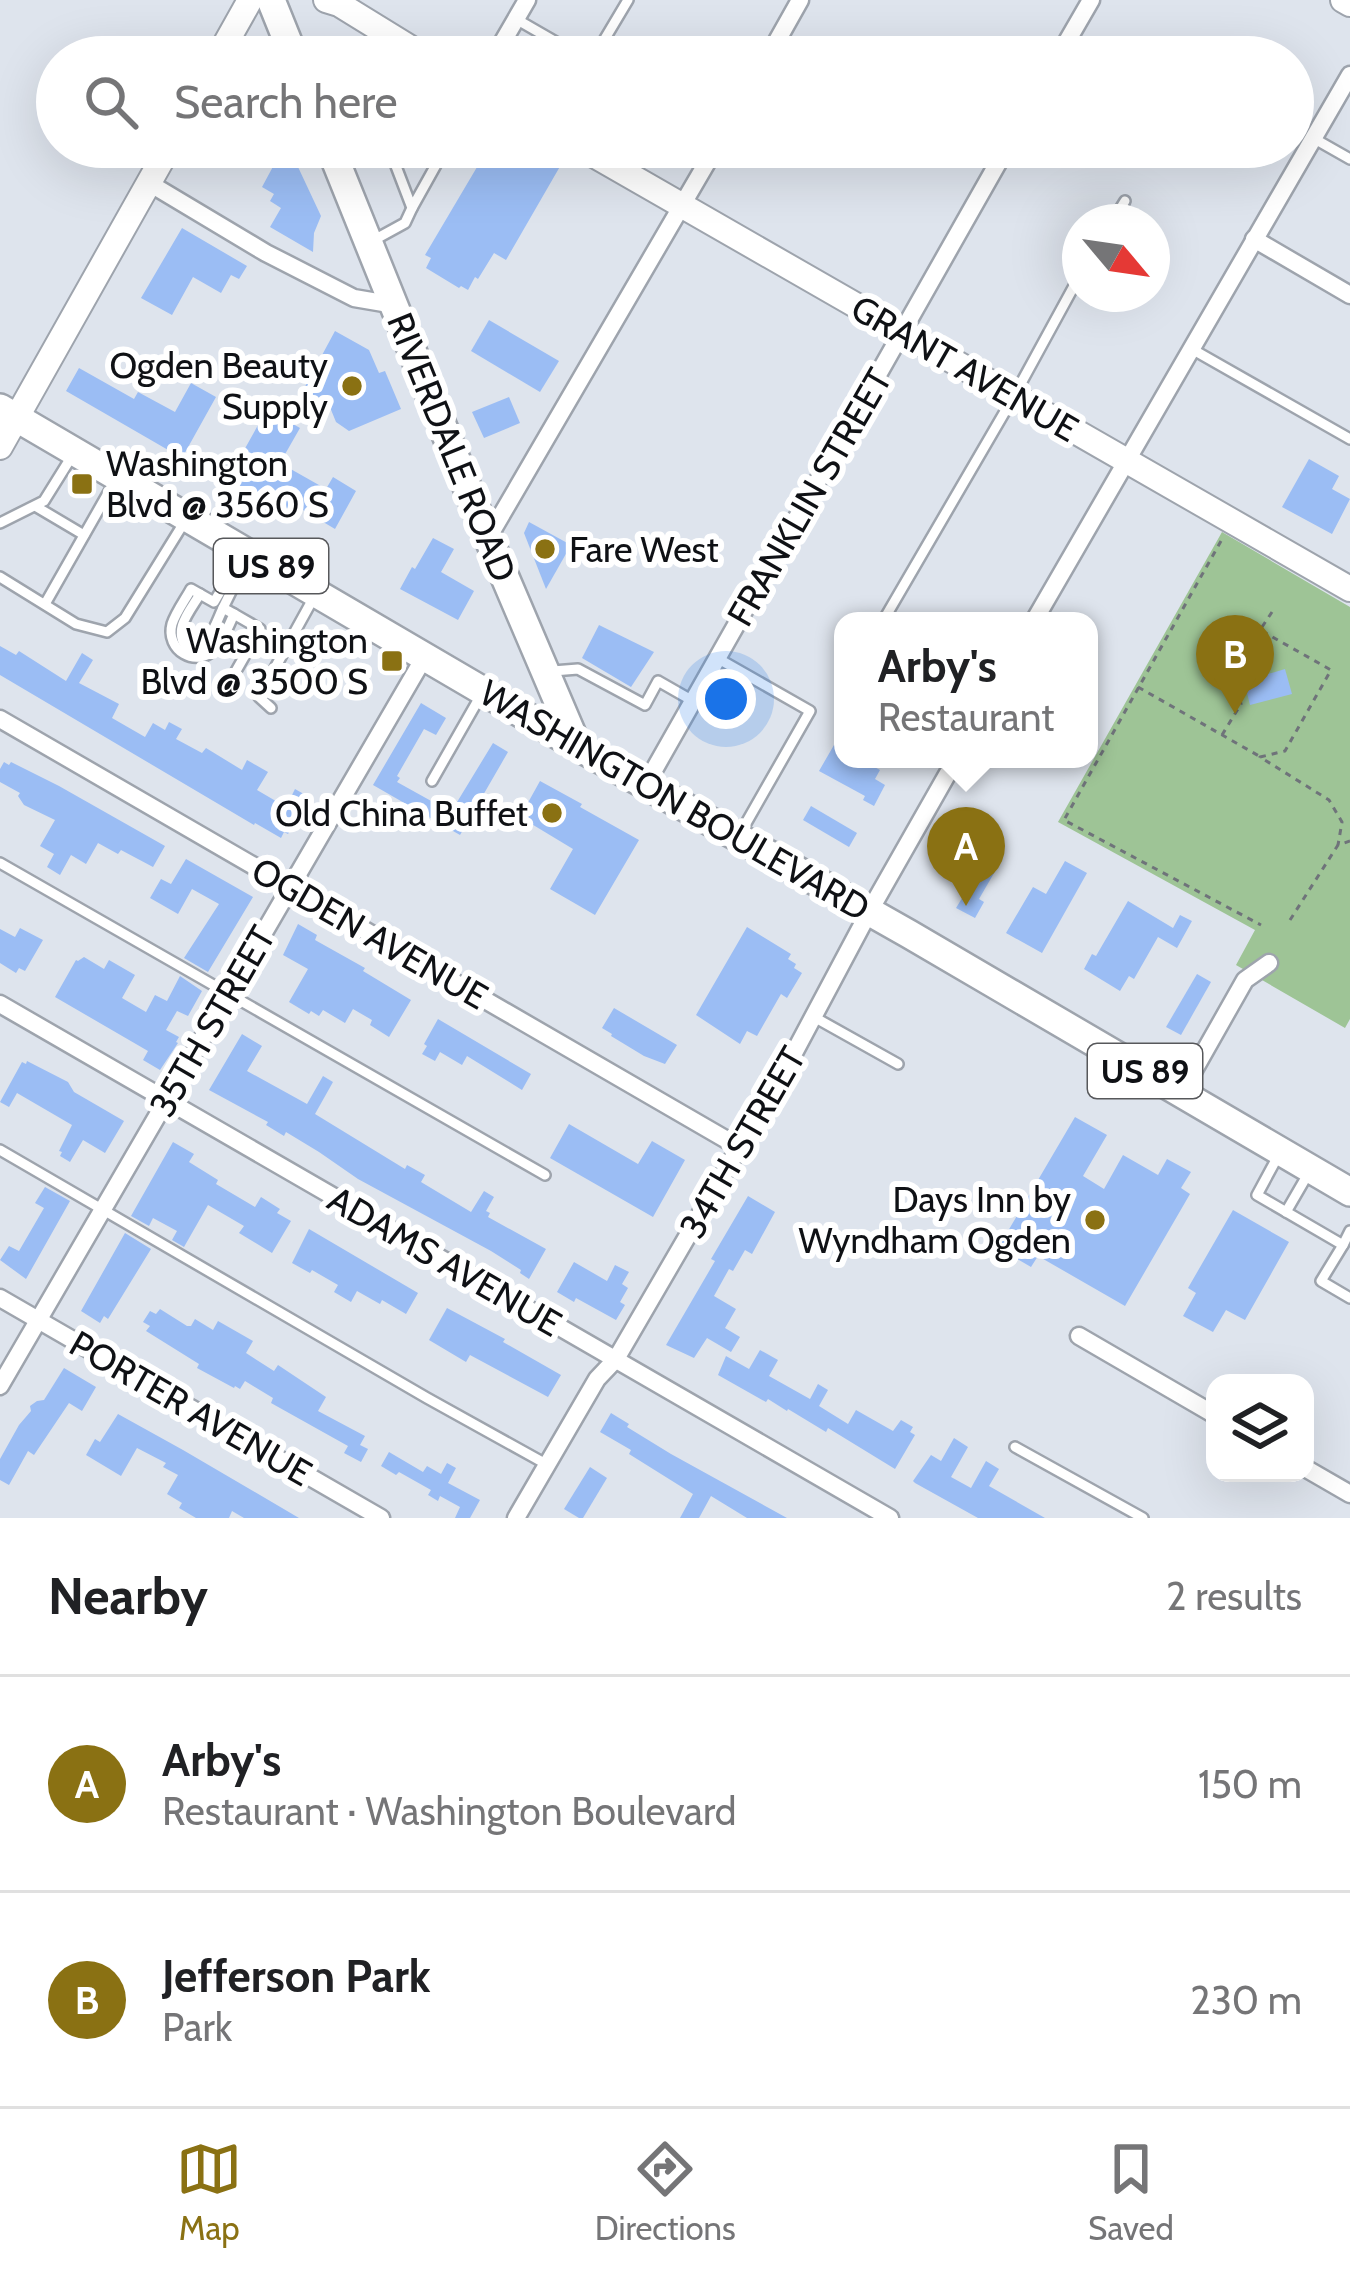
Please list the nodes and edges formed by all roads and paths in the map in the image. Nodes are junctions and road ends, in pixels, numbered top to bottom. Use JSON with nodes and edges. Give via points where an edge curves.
{"nodes":[{"id":1,"x":250,"y":0,"type":"edge"},
{"id":2,"x":271,"y":0,"type":"edge"},
{"id":3,"x":527,"y":0,"type":"edge"},
{"id":4,"x":628,"y":0,"type":"edge"},
{"id":5,"x":800,"y":0,"type":"edge"},
{"id":6,"x":1091,"y":0,"type":"edge"},
{"id":7,"x":334,"y":1,"type":"edge"},
{"id":8,"x":516,"y":19,"type":"junction"},
{"id":9,"x":230,"y":36,"type":"edge"},
{"id":10,"x":286,"y":36,"type":"edge"},
{"id":11,"x":391,"y":36,"type":"edge"},
{"id":12,"x":506,"y":36,"type":"edge"},
{"id":13,"x":546,"y":36,"type":"edge"},
{"id":14,"x":607,"y":36,"type":"edge"},
{"id":15,"x":779,"y":36,"type":"edge"},
{"id":16,"x":1070,"y":36,"type":"edge"},
{"id":17,"x":1350,"y":75,"type":"edge"},
{"id":18,"x":1314,"y":136,"type":"edge"},
{"id":19,"x":1314,"y":139,"type":"edge"},
{"id":20,"x":1350,"y":159,"type":"edge"},
{"id":21,"x":157,"y":168,"type":"edge"},
{"id":22,"x":339,"y":168,"type":"edge"},
{"id":23,"x":397,"y":168,"type":"edge"},
{"id":24,"x":434,"y":168,"type":"edge"},
{"id":25,"x":616,"y":168,"type":"edge"},
{"id":26,"x":704,"y":168,"type":"edge"},
{"id":27,"x":995,"y":168,"type":"edge"},
{"id":28,"x":1295,"y":168,"type":"edge"},
{"id":29,"x":149,"y":183,"type":"junction"},
{"id":30,"x":1125,"y":201,"type":"dead end"},
{"id":31,"x":1123,"y":204,"type":"edge"},
{"id":32,"x":682,"y":206,"type":"junction"},
{"id":33,"x":412,"y":208,"type":"junction"},
{"id":34,"x":1254,"y":239,"type":"junction"},
{"id":35,"x":369,"y":242,"type":"junction"},
{"id":36,"x":1350,"y":295,"type":"edge"},
{"id":37,"x":395,"y":305,"type":"junction"},
{"id":38,"x":1062,"y":308,"type":"edge"},
{"id":39,"x":902,"y":332,"type":"junction"},
{"id":40,"x":1190,"y":348,"type":"junction"},
{"id":41,"x":1014,"y":396,"type":"junction"},
{"id":42,"x":8,"y":413,"type":"edge"},
{"id":43,"x":1350,"y":440,"type":"edge"},
{"id":44,"x":0,"y":447,"type":"edge"},
{"id":45,"x":74,"y":451,"type":"junction"},
{"id":46,"x":1125,"y":460,"type":"junction"},
{"id":47,"x":118,"y":476,"type":"junction"},
{"id":48,"x":35,"y":506,"type":"junction"},
{"id":49,"x":188,"y":517,"type":"junction"},
{"id":50,"x":0,"y":524,"type":"edge"},
{"id":51,"x":84,"y":535,"type":"junction"},
{"id":52,"x":488,"y":538,"type":"junction"},
{"id":53,"x":1221,"y":541,"type":"dead end"},
{"id":54,"x":244,"y":565,"type":"junction"},
{"id":55,"x":0,"y":577,"type":"edge"},
{"id":56,"x":1350,"y":590,"type":"edge"},
{"id":57,"x":316,"y":593,"type":"junction"},
{"id":58,"x":45,"y":604,"type":"junction"},
{"id":59,"x":229,"y":611,"type":"junction"},
{"id":60,"x":888,"y":612,"type":"edge"},
{"id":61,"x":1039,"y":612,"type":"edge"},
{"id":62,"x":1272,"y":612,"type":"dead end"},
{"id":63,"x":1260,"y":630,"type":"junction"},
{"id":64,"x":425,"y":656,"type":"junction"},
{"id":65,"x":717,"y":658,"type":"junction"},
{"id":66,"x":545,"y":671,"type":"junction"},
{"id":67,"x":1138,"y":687,"type":"junction"},
{"id":68,"x":483,"y":690,"type":"junction"},
{"id":69,"x":224,"y":692,"type":"dead end"},
{"id":70,"x":693,"y":701,"type":"junction"},
{"id":71,"x":271,"y":708,"type":"dead end"},
{"id":72,"x":0,"y":719,"type":"edge"},
{"id":73,"x":1222,"y":735,"type":"junction"},
{"id":74,"x":577,"y":746,"type":"junction"},
{"id":75,"x":1285,"y":751,"type":"junction"},
{"id":76,"x":1260,"y":757,"type":"junction"},
{"id":77,"x":1098,"y":759,"type":"edge"},
{"id":78,"x":1276,"y":767,"type":"junction"},
{"id":79,"x":951,"y":768,"type":"edge"},
{"id":80,"x":1093,"y":768,"type":"edge"},
{"id":81,"x":432,"y":781,"type":"dead end"},
{"id":82,"x":646,"y":784,"type":"junction"},
{"id":83,"x":1342,"y":822,"type":"junction"},
{"id":84,"x":1350,"y":832,"type":"edge"},
{"id":85,"x":738,"y":837,"type":"junction"},
{"id":86,"x":1350,"y":841,"type":"edge"},
{"id":87,"x":1338,"y":845,"type":"junction"},
{"id":88,"x":0,"y":863,"type":"edge"},
{"id":89,"x":291,"y":886,"type":"junction"},
{"id":90,"x":869,"y":912,"type":"junction"},
{"id":91,"x":1290,"y":920,"type":"dead end"},
{"id":92,"x":1261,"y":925,"type":"dead end"},
{"id":93,"x":1269,"y":963,"type":"dead end"},
{"id":94,"x":228,"y":994,"type":"junction"},
{"id":95,"x":0,"y":1004,"type":"edge"},
{"id":96,"x":814,"y":1017,"type":"junction"},
{"id":97,"x":898,"y":1064,"type":"dead end"},
{"id":98,"x":1181,"y":1093,"type":"junction"},
{"id":99,"x":166,"y":1101,"type":"junction"},
{"id":100,"x":740,"y":1147,"type":"junction"},
{"id":101,"x":0,"y":1150,"type":"edge"},
{"id":102,"x":1281,"y":1151,"type":"junction"},
{"id":103,"x":1311,"y":1169,"type":"junction"},
{"id":104,"x":545,"y":1174,"type":"dead end"},
{"id":105,"x":1350,"y":1192,"type":"edge"},
{"id":106,"x":103,"y":1209,"type":"junction"},
{"id":107,"x":1286,"y":1212,"type":"junction"},
{"id":108,"x":1350,"y":1231,"type":"edge"},
{"id":109,"x":1342,"y":1245,"type":"junction"},
{"id":110,"x":0,"y":1298,"type":"edge"},
{"id":111,"x":1350,"y":1298,"type":"edge"},
{"id":112,"x":39,"y":1320,"type":"junction"},
{"id":113,"x":1079,"y":1336,"type":"dead end"},
{"id":114,"x":616,"y":1359,"type":"junction"},
{"id":115,"x":0,"y":1386,"type":"edge"},
{"id":116,"x":1206,"y":1410,"type":"edge"},
{"id":117,"x":1016,"y":1448,"type":"dead end"},
{"id":118,"x":546,"y":1464,"type":"junction"},
{"id":119,"x":1314,"y":1473,"type":"edge"},
{"id":120,"x":1350,"y":1494,"type":"edge"},
{"id":121,"x":381,"y":1518,"type":"edge"},
{"id":122,"x":516,"y":1518,"type":"edge"},
{"id":123,"x":890,"y":1518,"type":"edge"},
{"id":124,"x":1143,"y":1518,"type":"edge"}],
"edges":[{"from":1,"to":9,"type":"street"},
{"from":2,"to":10,"type":"main road"},
{"from":3,"to":8,"type":"street"},
{"from":4,"to":14,"type":"lane"},
{"from":5,"to":15,"type":"street"},
{"from":6,"to":16,"type":"street"},
{"from":7,"to":11,"type":"street"},
{"from":8,"to":12,"type":"street"},
{"from":8,"to":13,"type":"lane"},
{"from":17,"to":18,"type":"street"},
{"from":19,"to":20,"type":"lane"},
{"from":21,"to":29,"type":"street"},
{"from":22,"to":35,"type":"main road","name":"RIVERDALE ROAD"},
{"from":23,"to":33,"type":"lane"},
{"from":24,"to":33,"type":"lane"},
{"from":25,"to":32,"type":"street","name":"GRANT AVENUE"},
{"from":26,"to":32,"type":"street"},
{"from":27,"to":39,"type":"street","name":"FRANKLIN STREET"},
{"from":28,"to":34,"type":"street"},
{"from":29,"to":37,"type":"street","via":[[354,298]]},
{"from":29,"to":42,"type":"street"},
{"from":30,"to":31,"type":"lane"},
{"from":32,"to":39,"type":"street","name":"GRANT AVENUE"},
{"from":32,"to":52,"type":"street"},
{"from":33,"to":35,"type":"lane","via":[[405,223]]},
{"from":34,"to":36,"type":"street"},
{"from":34,"to":40,"type":"street"},
{"from":35,"to":37,"type":"main road","name":"RIVERDALE ROAD"},
{"from":37,"to":52,"type":"main road","name":"RIVERDALE ROAD"},
{"from":38,"to":41,"type":"lane"},
{"from":39,"to":41,"type":"street","name":"GRANT AVENUE"},
{"from":39,"to":65,"type":"street","name":"FRANKLIN STREET"},
{"from":40,"to":43,"type":"lane"},
{"from":40,"to":46,"type":"street"},
{"from":41,"to":46,"type":"street","name":"GRANT AVENUE"},
{"from":41,"to":60,"type":"lane"},
{"from":42,"to":44,"type":"street"},
{"from":42,"to":45,"type":"main road","name":"WASHINGTON BOULEVARD","number":"US 89"},
{"from":45,"to":47,"type":"main road","name":"WASHINGTON BOULEVARD","number":"US 89"},
{"from":45,"to":48,"type":"lane"},
{"from":46,"to":56,"type":"street","name":"GRANT AVENUE"},
{"from":46,"to":61,"type":"street"},
{"from":47,"to":49,"type":"main road","name":"WASHINGTON BOULEVARD","number":"US 89"},
{"from":47,"to":51,"type":"lane"},
{"from":48,"to":50,"type":"lane"},
{"from":48,"to":51,"type":"lane"},
{"from":49,"to":54,"type":"main road","name":"WASHINGTON BOULEVARD","number":"US 89"},
{"from":49,"to":58,"type":"lane","via":[[125,617],[107,632]]},
{"from":51,"to":58,"type":"lane"},
{"from":52,"to":66,"type":"main road","name":"RIVERDALE ROAD"},
{"from":53,"to":67,"type":"path"},
{"from":54,"to":57,"type":"main road","name":"WASHINGTON BOULEVARD","number":"US 89"},
{"from":54,"to":59,"type":"lane"},
{"from":54,"to":59,"type":"lane","via":[[214,602],[190,589],[171,626],[172,643],[180,653],[209,654]]},
{"from":55,"to":58,"type":"lane"},
{"from":57,"to":64,"type":"main road","name":"WASHINGTON BOULEVARD","number":"US 89"},
{"from":57,"to":71,"type":"lane","via":[[259,698]]},
{"from":59,"to":69,"type":"lane","via":[[260,629]]},
{"from":62,"to":63,"type":"path"},
{"from":63,"to":73,"type":"path","via":[[1235,676],[1240,704]]},
{"from":63,"to":75,"type":"path","via":[[1331,670]]},
{"from":64,"to":68,"type":"main road","name":"WASHINGTON BOULEVARD","number":"US 89"},
{"from":64,"to":89,"type":"street","name":"35TH STREET"},
{"from":65,"to":70,"type":"street","name":"FRANKLIN STREET"},
{"from":65,"to":85,"type":"lane","via":[[810,711]]},
{"from":66,"to":70,"type":"lane","via":[[578,669],[645,705],[658,681]]},
{"from":66,"to":74,"type":"main road","name":"RIVERDALE ROAD"},
{"from":67,"to":73,"type":"path"},
{"from":67,"to":77,"type":"path"},
{"from":68,"to":74,"type":"main road","name":"WASHINGTON BOULEVARD","number":"US 89"},
{"from":68,"to":81,"type":"lane"},
{"from":70,"to":82,"type":"street","name":"FRANKLIN STREET"},
{"from":72,"to":89,"type":"street","name":"OGDEN AVENUE"},
{"from":73,"to":76,"type":"path"},
{"from":74,"to":82,"type":"main road","name":"WASHINGTON BOULEVARD","number":"US 89"},
{"from":75,"to":76,"type":"path"},
{"from":75,"to":78,"type":"path"},
{"from":76,"to":78,"type":"path"},
{"from":78,"to":83,"type":"path","via":[[1329,800]]},
{"from":79,"to":90,"type":"street","name":"34TH STREET"},
{"from":80,"to":92,"type":"path","via":[[1064,820]]},
{"from":82,"to":85,"type":"main road","name":"WASHINGTON BOULEVARD","number":"US 89"},
{"from":83,"to":84,"type":"path"},
{"from":83,"to":87,"type":"path"},
{"from":85,"to":90,"type":"main road","name":"WASHINGTON BOULEVARD","number":"US 89"},
{"from":86,"to":87,"type":"path"},
{"from":87,"to":91,"type":"path"},
{"from":88,"to":94,"type":"lane"},
{"from":89,"to":94,"type":"street","name":"35TH STREET"},
{"from":89,"to":100,"type":"street","name":"OGDEN AVENUE"},
{"from":90,"to":96,"type":"street","name":"34TH STREET"},
{"from":90,"to":98,"type":"main road","name":"WASHINGTON BOULEVARD","number":"US 89"},
{"from":93,"to":98,"type":"street","via":[[1245,980]]},
{"from":94,"to":99,"type":"street","name":"35TH STREET"},
{"from":94,"to":104,"type":"lane"},
{"from":95,"to":99,"type":"street","name":"ADAMS AVENUE"},
{"from":96,"to":97,"type":"lane"},
{"from":96,"to":100,"type":"street","name":"34TH STREET"},
{"from":98,"to":102,"type":"main road","name":"WASHINGTON BOULEVARD","number":"US 89"},
{"from":99,"to":106,"type":"street","name":"35TH STREET"},
{"from":99,"to":114,"type":"street","name":"ADAMS AVENUE"},
{"from":100,"to":114,"type":"street","name":"34TH STREET"},
{"from":101,"to":106,"type":"lane"},
{"from":102,"to":103,"type":"main road","name":"WASHINGTON BOULEVARD","number":"US 89"},
{"from":102,"to":107,"type":"lane","via":[[1258,1195]]},
{"from":103,"to":105,"type":"main road","name":"WASHINGTON BOULEVARD","number":"US 89"},
{"from":103,"to":107,"type":"lane"},
{"from":106,"to":112,"type":"street","name":"35TH STREET"},
{"from":106,"to":118,"type":"lane"},
{"from":107,"to":109,"type":"lane"},
{"from":108,"to":109,"type":"lane"},
{"from":109,"to":111,"type":"lane","via":[[1321,1281]]},
{"from":110,"to":112,"type":"street","name":"PORTER AVENUE"},
{"from":112,"to":115,"type":"street","name":"35TH STREET"},
{"from":112,"to":121,"type":"street","name":"PORTER AVENUE"},
{"from":113,"to":116,"type":"street"},
{"from":114,"to":118,"type":"street","name":"34TH STREET"},
{"from":114,"to":123,"type":"street","name":"ADAMS AVENUE"},
{"from":117,"to":124,"type":"lane"},
{"from":118,"to":122,"type":"street","name":"34TH STREET"},
{"from":119,"to":120,"type":"street"}]}
